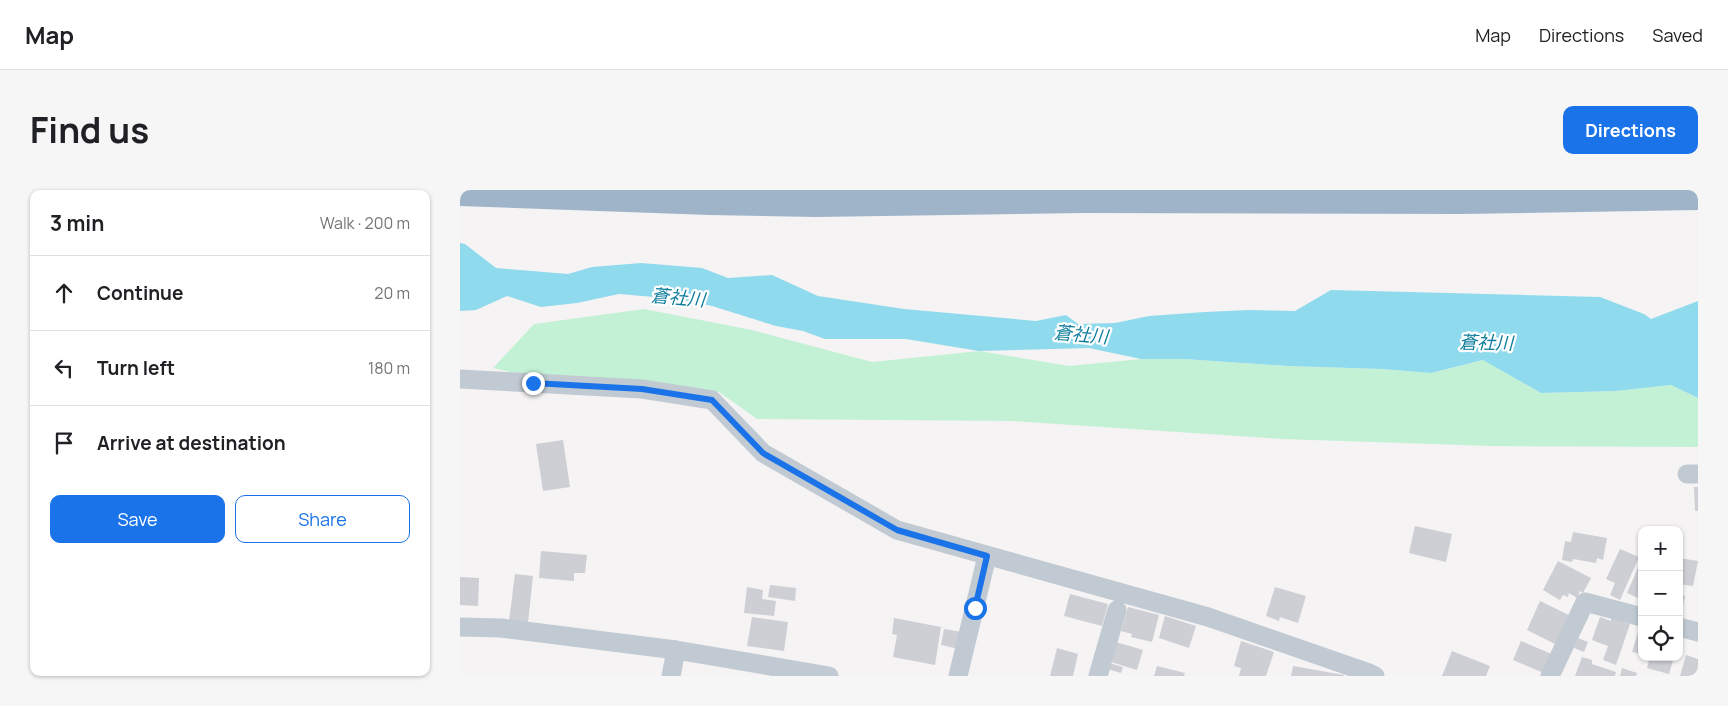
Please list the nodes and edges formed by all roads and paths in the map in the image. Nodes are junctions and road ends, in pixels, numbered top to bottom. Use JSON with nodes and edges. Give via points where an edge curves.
{"nodes":[{"id":1,"x":460,"y":192,"type":"edge"},
{"id":2,"x":890,"y":196,"type":"edge"},
{"id":3,"x":1698,"y":196,"type":"edge"},
{"id":4,"x":460,"y":379,"type":"edge"},
{"id":5,"x":987,"y":556,"type":"junction"},
{"id":6,"x":1117,"y":610,"type":"dead end"},
{"id":7,"x":1638,"y":616,"type":"edge"},
{"id":8,"x":460,"y":627,"type":"edge"},
{"id":9,"x":1683,"y":628,"type":"edge"},
{"id":10,"x":1698,"y":632,"type":"edge"},
{"id":11,"x":676,"y":650,"type":"junction"},
{"id":12,"x":671,"y":676,"type":"edge"},
{"id":13,"x":829,"y":676,"type":"edge"},
{"id":14,"x":958,"y":676,"type":"edge"},
{"id":15,"x":1098,"y":676,"type":"edge"},
{"id":16,"x":1375,"y":676,"type":"edge"},
{"id":17,"x":1550,"y":676,"type":"edge"}],
"edges":[{"from":1,"to":2,"type":"highway","via":[[816,202]]},
{"from":2,"to":3,"type":"highway","via":[[1470,200]]},
{"from":4,"to":5,"type":"street","via":[[642,389],[712,400],[763,453],[897,530]]},
{"from":5,"to":14,"type":"street"},
{"from":5,"to":16,"type":"street","via":[[1208,617]]},
{"from":6,"to":15,"type":"street"},
{"from":7,"to":17,"type":"street","via":[[1585,602]]},
{"from":8,"to":11,"type":"street","via":[[501,628]]},
{"from":9,"to":10,"type":"street"},
{"from":11,"to":12,"type":"street"},
{"from":11,"to":13,"type":"street"}]}
